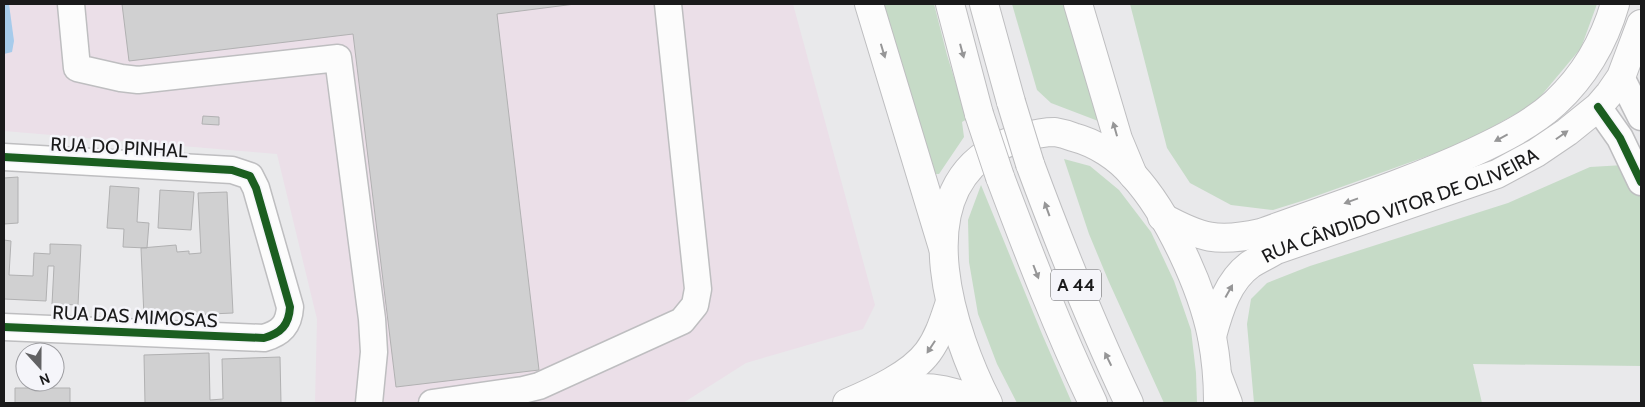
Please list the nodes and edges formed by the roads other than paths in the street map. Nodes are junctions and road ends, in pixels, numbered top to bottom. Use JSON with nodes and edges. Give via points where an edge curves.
{"nodes":[{"id":1,"x":71,"y":4,"type":"edge"},
{"id":2,"x":668,"y":4,"type":"edge"},
{"id":3,"x":869,"y":4,"type":"edge"},
{"id":4,"x":950,"y":4,"type":"edge"},
{"id":5,"x":984,"y":4,"type":"edge"},
{"id":6,"x":1078,"y":4,"type":"edge"},
{"id":7,"x":1615,"y":4,"type":"edge"},
{"id":8,"x":1635,"y":4,"type":"edge"},
{"id":9,"x":1641,"y":24,"type":"edge"},
{"id":10,"x":1603,"y":86,"type":"junction"},
{"id":11,"x":1641,"y":117,"type":"edge"},
{"id":12,"x":4,"y":157,"type":"edge"},
{"id":13,"x":1133,"y":174,"type":"junction"},
{"id":14,"x":1641,"y":182,"type":"edge"},
{"id":15,"x":1162,"y":217,"type":"junction"},
{"id":16,"x":943,"y":248,"type":"junction"},
{"id":17,"x":950,"y":302,"type":"junction"},
{"id":18,"x":4,"y":327,"type":"edge"},
{"id":19,"x":1212,"y":336,"type":"junction"},
{"id":20,"x":264,"y":338,"type":"joint"},
{"id":21,"x":877,"y":390,"type":"junction"},
{"id":22,"x":1218,"y":390,"type":"edge"},
{"id":23,"x":369,"y":403,"type":"edge"},
{"id":24,"x":432,"y":403,"type":"edge"},
{"id":25,"x":847,"y":403,"type":"edge"},
{"id":26,"x":979,"y":403,"type":"edge"},
{"id":27,"x":988,"y":403,"type":"edge"},
{"id":28,"x":1093,"y":403,"type":"edge"},
{"id":29,"x":1129,"y":403,"type":"edge"},
{"id":30,"x":1228,"y":403,"type":"edge"}],
"edges":[{"from":1,"to":23,"type":"street","via":[[77,68],[121,78],[138,80],[338,58],[372,319],[374,352]]},
{"from":2,"to":24,"type":"street","via":[[698,289],[695,305],[682,321],[538,386]]},
{"from":3,"to":16,"type":"main road","one_way":true},
{"from":4,"to":28,"type":"main road","number":"A 44","one_way":true,"bridge":true,"via":[[979,114],[1000,177],[1065,344]]},
{"from":29,"to":5,"type":"main road","number":"A 44","one_way":true,"bridge":true,"via":[[1100,343],[1030,164]]},
{"from":13,"to":6,"type":"main road","one_way":true,"via":[[1118,139]]},
{"from":7,"to":10,"type":"main road","via":[[1599,46]]},
{"from":8,"to":10,"type":"main road"},
{"from":9,"to":10,"type":"main road"},
{"from":10,"to":11,"type":"street"},
{"from":10,"to":14,"type":"street","via":[[1620,138]]},
{"from":10,"to":15,"type":"main road","name":"RUA CÂNDIDO VITOR DE OLIVEIRA","one_way":true,"via":[[1556,102],[1525,125],[1446,165],[1261,233],[1221,239],[1188,231]]},
{"from":19,"to":10,"type":"main road","name":"RUA CÂNDIDO VITOR DE OLIVEIRA","one_way":true,"via":[[1219,308],[1232,284],[1250,265],[1276,250],[1497,174],[1566,132]]},
{"from":12,"to":20,"type":"street","name":"RUA DO PINHAL","via":[[232,170],[250,176],[290,307],[285,327]]},
{"from":13,"to":15,"type":"main road","name":"RUA CÂNDIDO VITOR DE OLIVEIRA"},
{"from":13,"to":16,"type":"main road","name":"RUA CÂNDIDO VITOR DE OLIVEIRA","via":[[1110,154],[1083,139],[1056,132],[1028,136],[1002,145],[978,158],[963,176],[945,223]]},
{"from":15,"to":19,"type":"main road","name":"RUA CÂNDIDO VITOR DE OLIVEIRA","via":[[1192,275]]},
{"from":16,"to":17,"type":"main road","name":"RUA CÂNDIDO VITOR DE OLIVEIRA"},
{"from":17,"to":21,"type":"main road","name":"RUA CÂNDIDO VITOR DE OLIVEIRA","one_way":true,"via":[[940,332],[928,353]]},
{"from":17,"to":27,"type":"main road","name":"RUA CÂNDIDO VITOR DE OLIVEIRA","via":[[976,380]]},
{"from":18,"to":20,"type":"street","name":"RUA DAS MIMOSAS"},
{"from":19,"to":22,"type":"main road","name":"RUA CÂNDIDO VITOR DE OLIVEIRA"},
{"from":21,"to":25,"type":"main road","name":"RUA CÂNDIDO VITOR DE OLIVEIRA"},
{"from":21,"to":26,"type":"main road","name":"RUA CÂNDIDO VITOR DE OLIVEIRA","via":[[945,389]]},
{"from":22,"to":30,"type":"main road","name":"RUA CÂNDIDO VITOR DE OLIVEIRA"}]}
